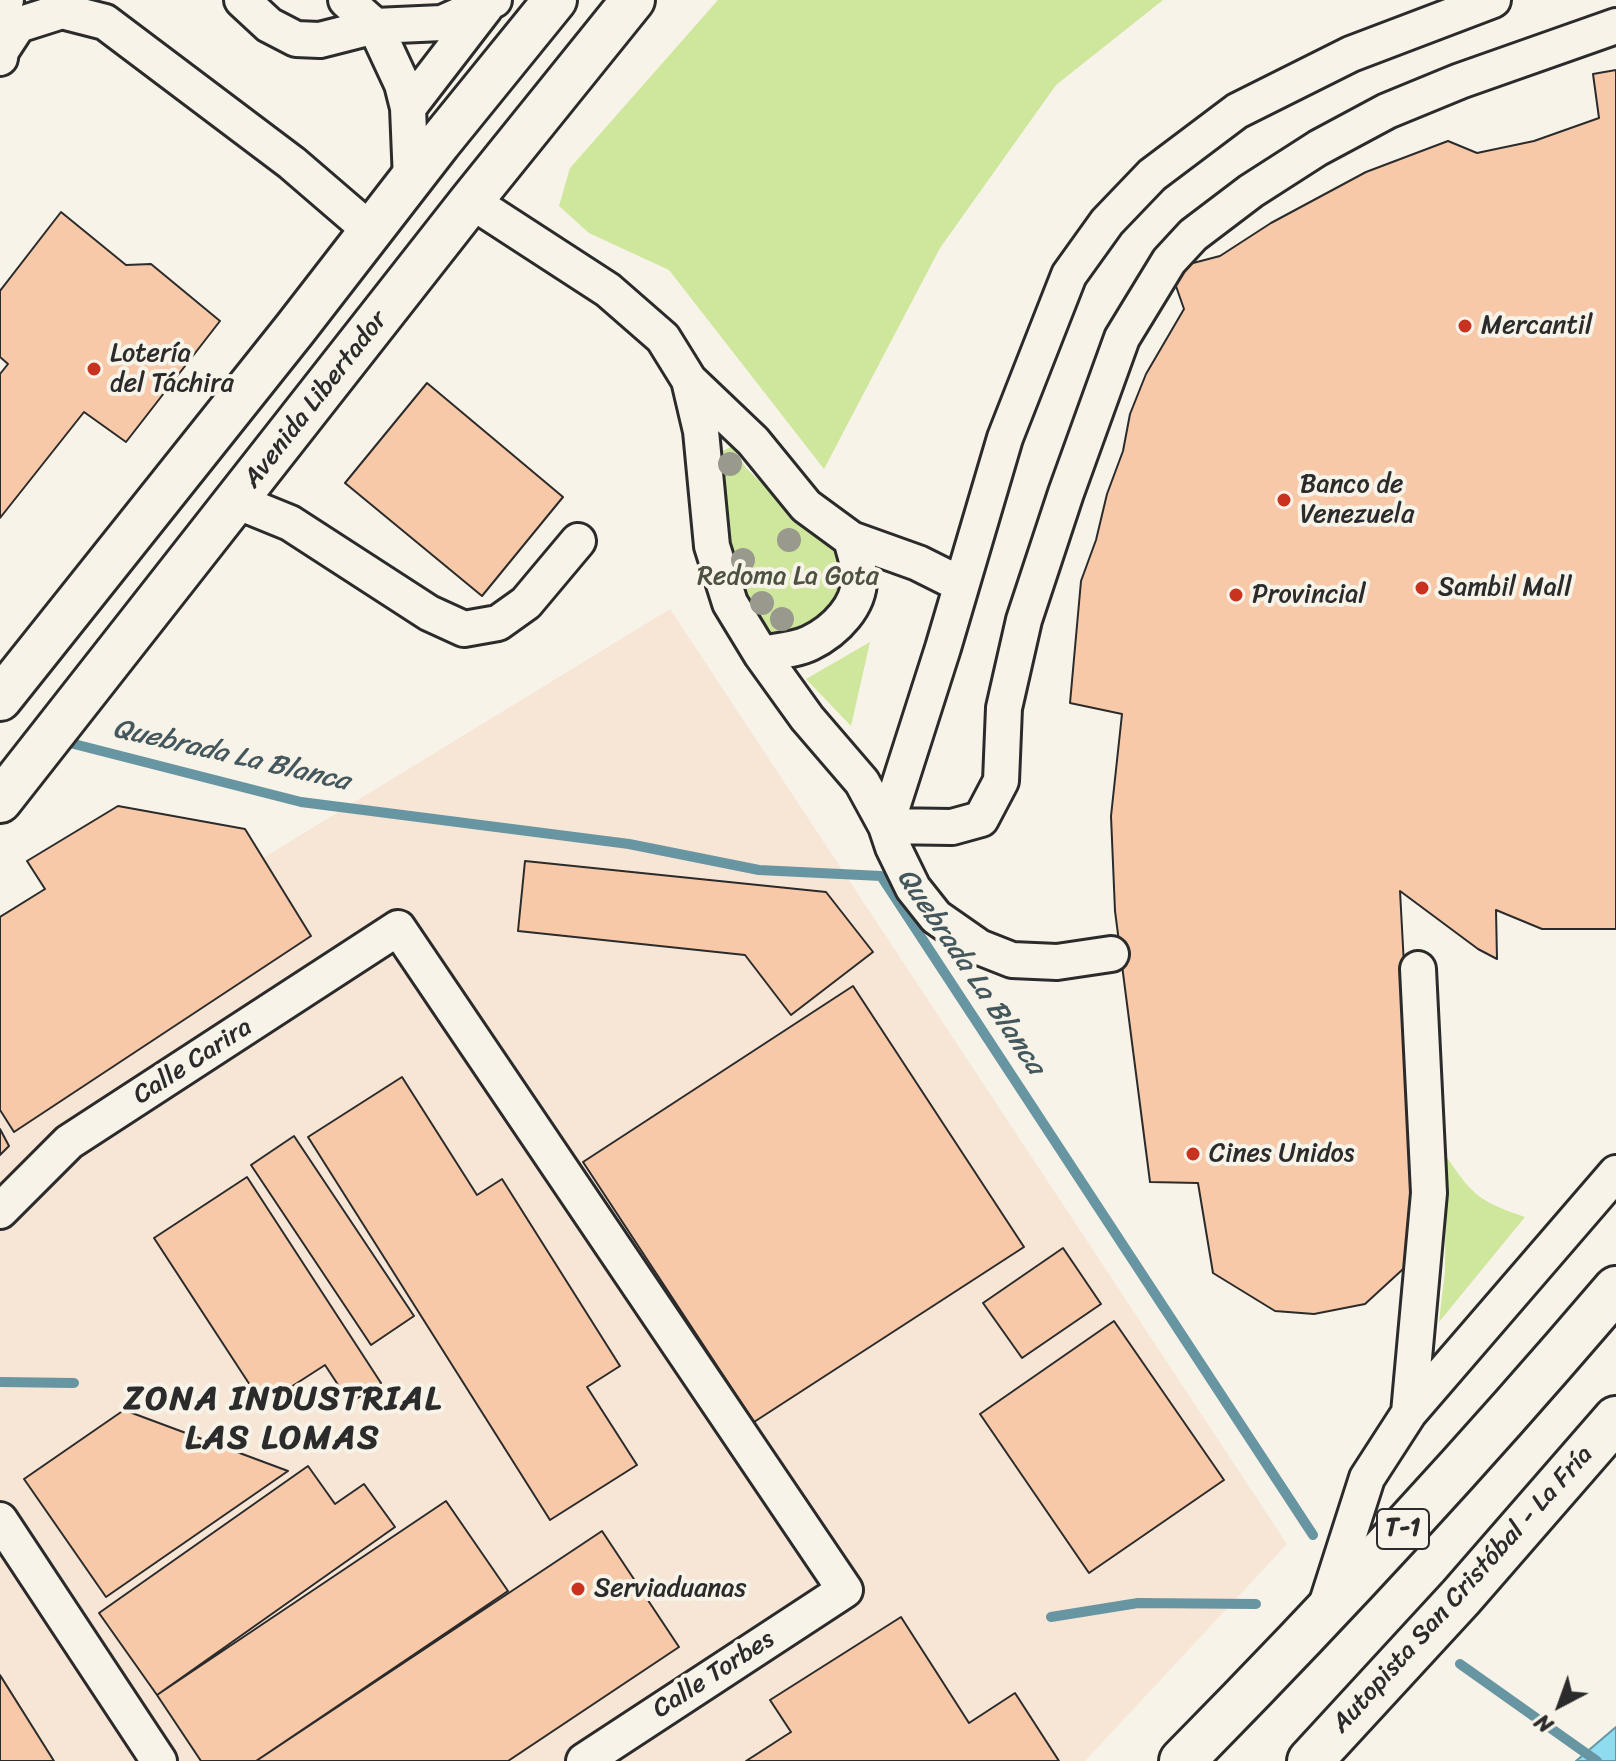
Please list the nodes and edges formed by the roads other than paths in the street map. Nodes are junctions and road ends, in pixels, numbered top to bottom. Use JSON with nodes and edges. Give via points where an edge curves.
{"nodes":[{"id":1,"x":6,"y":0,"type":"edge"},
{"id":2,"x":242,"y":0,"type":"edge"},
{"id":3,"x":346,"y":0,"type":"edge"},
{"id":4,"x":555,"y":0,"type":"edge"},
{"id":5,"x":633,"y":0,"type":"edge"},
{"id":6,"x":1493,"y":0,"type":"edge"},
{"id":7,"x":491,"y":2,"type":"edge"},
{"id":8,"x":0,"y":6,"type":"edge"},
{"id":9,"x":375,"y":26,"type":"junction"},
{"id":10,"x":1616,"y":26,"type":"edge"},
{"id":11,"x":0,"y":58,"type":"edge"},
{"id":12,"x":408,"y":108,"type":"junction"},
{"id":13,"x":411,"y":180,"type":"junction"},
{"id":14,"x":471,"y":201,"type":"junction"},
{"id":15,"x":371,"y":231,"type":"junction"},
{"id":16,"x":689,"y":380,"type":"junction"},
{"id":17,"x":236,"y":501,"type":"junction"},
{"id":18,"x":851,"y":539,"type":"junction"},
{"id":19,"x":578,"y":541,"type":"dead end"},
{"id":20,"x":960,"y":584,"type":"junction"},
{"id":21,"x":761,"y":654,"type":"junction"},
{"id":22,"x":0,"y":699,"type":"edge"},
{"id":23,"x":0,"y":801,"type":"edge"},
{"id":24,"x":886,"y":826,"type":"junction"},
{"id":25,"x":1111,"y":954,"type":"dead end"},
{"id":26,"x":1418,"y":969,"type":"dead end"},
{"id":27,"x":1616,"y":1173,"type":"edge"},
{"id":28,"x":0,"y":1211,"type":"edge"},
{"id":29,"x":1616,"y":1289,"type":"edge"},
{"id":30,"x":1409,"y":1413,"type":"junction"},
{"id":31,"x":1616,"y":1419,"type":"edge"},
{"id":32,"x":1,"y":1526,"type":"edge"},
{"id":33,"x":845,"y":1590,"type":"joint"},
{"id":34,"x":1321,"y":1620,"type":"junction"},
{"id":35,"x":159,"y":1761,"type":"edge"},
{"id":36,"x":584,"y":1761,"type":"edge"},
{"id":37,"x":1182,"y":1761,"type":"edge"},
{"id":38,"x":1310,"y":1761,"type":"edge"}],
"edges":[{"from":1,"to":8,"type":"street"},
{"from":2,"to":9,"type":"street","via":[[269,25],[296,39],[320,40]]},
{"from":3,"to":9,"type":"street"},
{"from":4,"to":13,"type":"main road"},
{"from":5,"to":14,"type":"main road","name":"Avenida Libertador"},
{"from":6,"to":20,"type":"street","via":[[1351,54],[1237,111],[1152,175],[1107,222],[1069,275],[1005,438]]},
{"from":7,"to":9,"type":"street","via":[[442,23]]},
{"from":7,"to":12,"type":"street"},
{"from":9,"to":12,"type":"street"},
{"from":10,"to":24,"type":"street","via":[[1387,111],[1251,191],[1193,235],[1169,261],[1122,338],[1024,620],[1004,708],[1001,781],[981,819],[952,827]]},
{"from":11,"to":15,"type":"street","via":[[18,25],[62,11],[105,22],[292,163]]},
{"from":12,"to":13,"type":"street"},
{"from":13,"to":15,"type":"main road"},
{"from":14,"to":16,"type":"street","via":[[608,290],[663,338]]},
{"from":14,"to":17,"type":"main road","name":"Avenida Libertador"},
{"from":15,"to":22,"type":"main road"},
{"from":16,"to":18,"type":"street","via":[[753,441],[806,506]]},
{"from":16,"to":21,"type":"street","via":[[701,431],[712,546],[730,603]]},
{"from":17,"to":19,"type":"street","via":[[290,523],[429,613],[464,629],[498,623],[526,603]]},
{"from":17,"to":23,"type":"main road","name":"Avenida Libertador"},
{"from":18,"to":20,"type":"street"},
{"from":18,"to":21,"type":"street","via":[[859,576],[856,598],[845,615],[808,644]]},
{"from":20,"to":24,"type":"street"},
{"from":21,"to":24,"type":"street","via":[[862,782]]},
{"from":24,"to":25,"type":"street","via":[[913,888],[936,917],[979,947],[1012,960],[1057,962]]},
{"from":26,"to":30,"type":"street","via":[[1429,1193]]},
{"from":27,"to":30,"type":"street"},
{"from":28,"to":33,"type":"street","name":"Calle Carira","via":[[69,1142],[398,928]]},
{"from":29,"to":34,"type":"highway","number":"T-1"},
{"from":30,"to":34,"type":"street","via":[[1367,1478]]},
{"from":31,"to":38,"type":"highway","name":"Autopista San Cristóbal - La Fría"},
{"from":32,"to":35,"type":"street"},
{"from":33,"to":36,"type":"street","name":"Calle Torbes"},
{"from":34,"to":37,"type":"highway","number":"T-1"}]}
